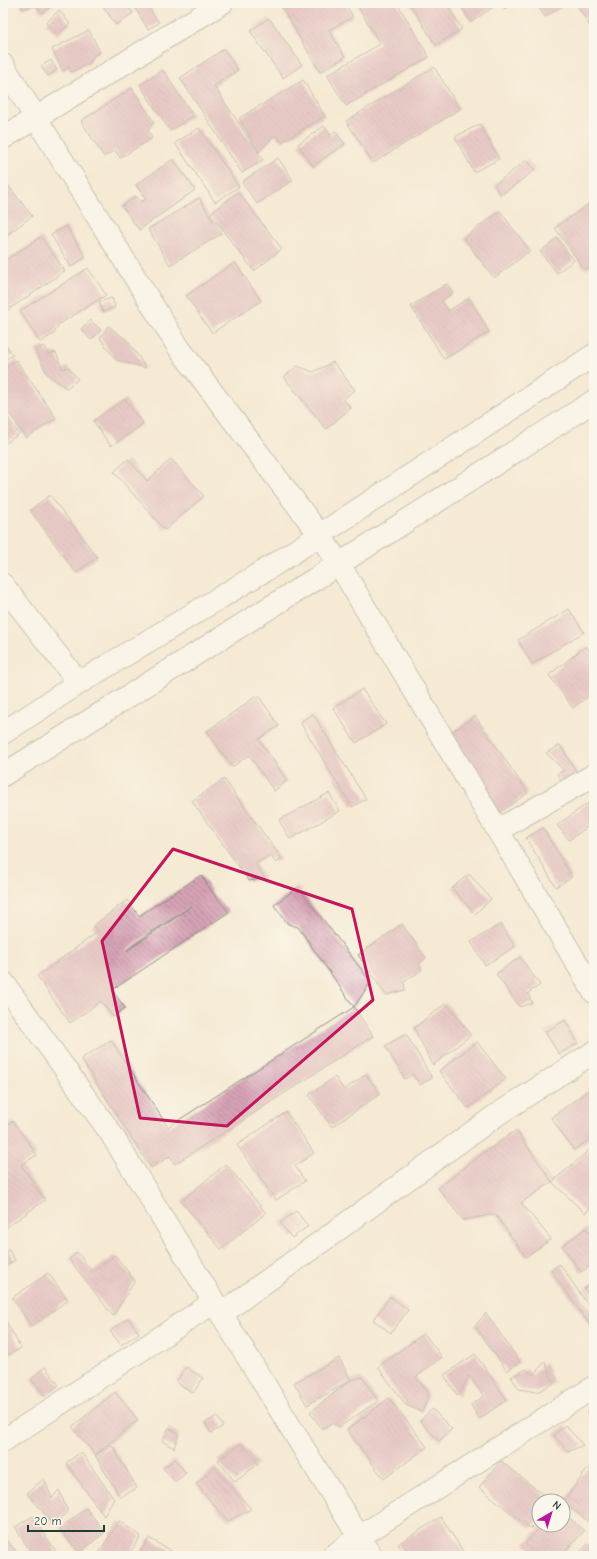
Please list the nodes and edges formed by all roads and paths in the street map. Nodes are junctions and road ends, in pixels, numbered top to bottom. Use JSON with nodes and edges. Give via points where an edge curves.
{"nodes":[{"id":1,"x":222,"y":3,"type":"edge"},
{"id":2,"x":3,"y":66,"type":"edge"},
{"id":3,"x":36,"y":118,"type":"junction"},
{"id":4,"x":3,"y":138,"type":"edge"},
{"id":5,"x":594,"y":355,"type":"edge"},
{"id":6,"x":594,"y":401,"type":"edge"},
{"id":7,"x":320,"y":534,"type":"junction"},
{"id":8,"x":339,"y":564,"type":"junction"},
{"id":9,"x":3,"y":585,"type":"edge"},
{"id":10,"x":79,"y":683,"type":"junction"},
{"id":11,"x":3,"y":733,"type":"edge"},
{"id":12,"x":3,"y":775,"type":"edge"},
{"id":13,"x":594,"y":775,"type":"edge"},
{"id":14,"x":498,"y":830,"type":"junction"},
{"id":15,"x":3,"y":982,"type":"edge"},
{"id":16,"x":594,"y":992,"type":"edge"},
{"id":17,"x":594,"y":1052,"type":"edge"},
{"id":18,"x":217,"y":1308,"type":"junction"},
{"id":19,"x":594,"y":1387,"type":"edge"},
{"id":20,"x":3,"y":1441,"type":"edge"},
{"id":21,"x":359,"y":1537,"type":"junction"},
{"id":22,"x":333,"y":1556,"type":"edge"},
{"id":23,"x":372,"y":1556,"type":"edge"}],
"edges":[{"from":1,"to":3,"type":"street"},
{"from":2,"to":3,"type":"street"},
{"from":3,"to":4,"type":"street"},
{"from":3,"to":7,"type":"street","via":[[179,348]]},
{"from":5,"to":7,"type":"street"},
{"from":6,"to":8,"type":"street"},
{"from":7,"to":8,"type":"street"},
{"from":7,"to":10,"type":"street","via":[[277,563]]},
{"from":8,"to":12,"type":"street"},
{"from":8,"to":14,"type":"street"},
{"from":9,"to":10,"type":"street"},
{"from":10,"to":11,"type":"street"},
{"from":13,"to":14,"type":"street"},
{"from":14,"to":16,"type":"street"},
{"from":15,"to":18,"type":"street","via":[[110,1132]]},
{"from":17,"to":18,"type":"street","via":[[498,1114]]},
{"from":18,"to":20,"type":"street"},
{"from":18,"to":21,"type":"street"},
{"from":19,"to":21,"type":"street"},
{"from":21,"to":22,"type":"street"},
{"from":21,"to":23,"type":"street"}]}
